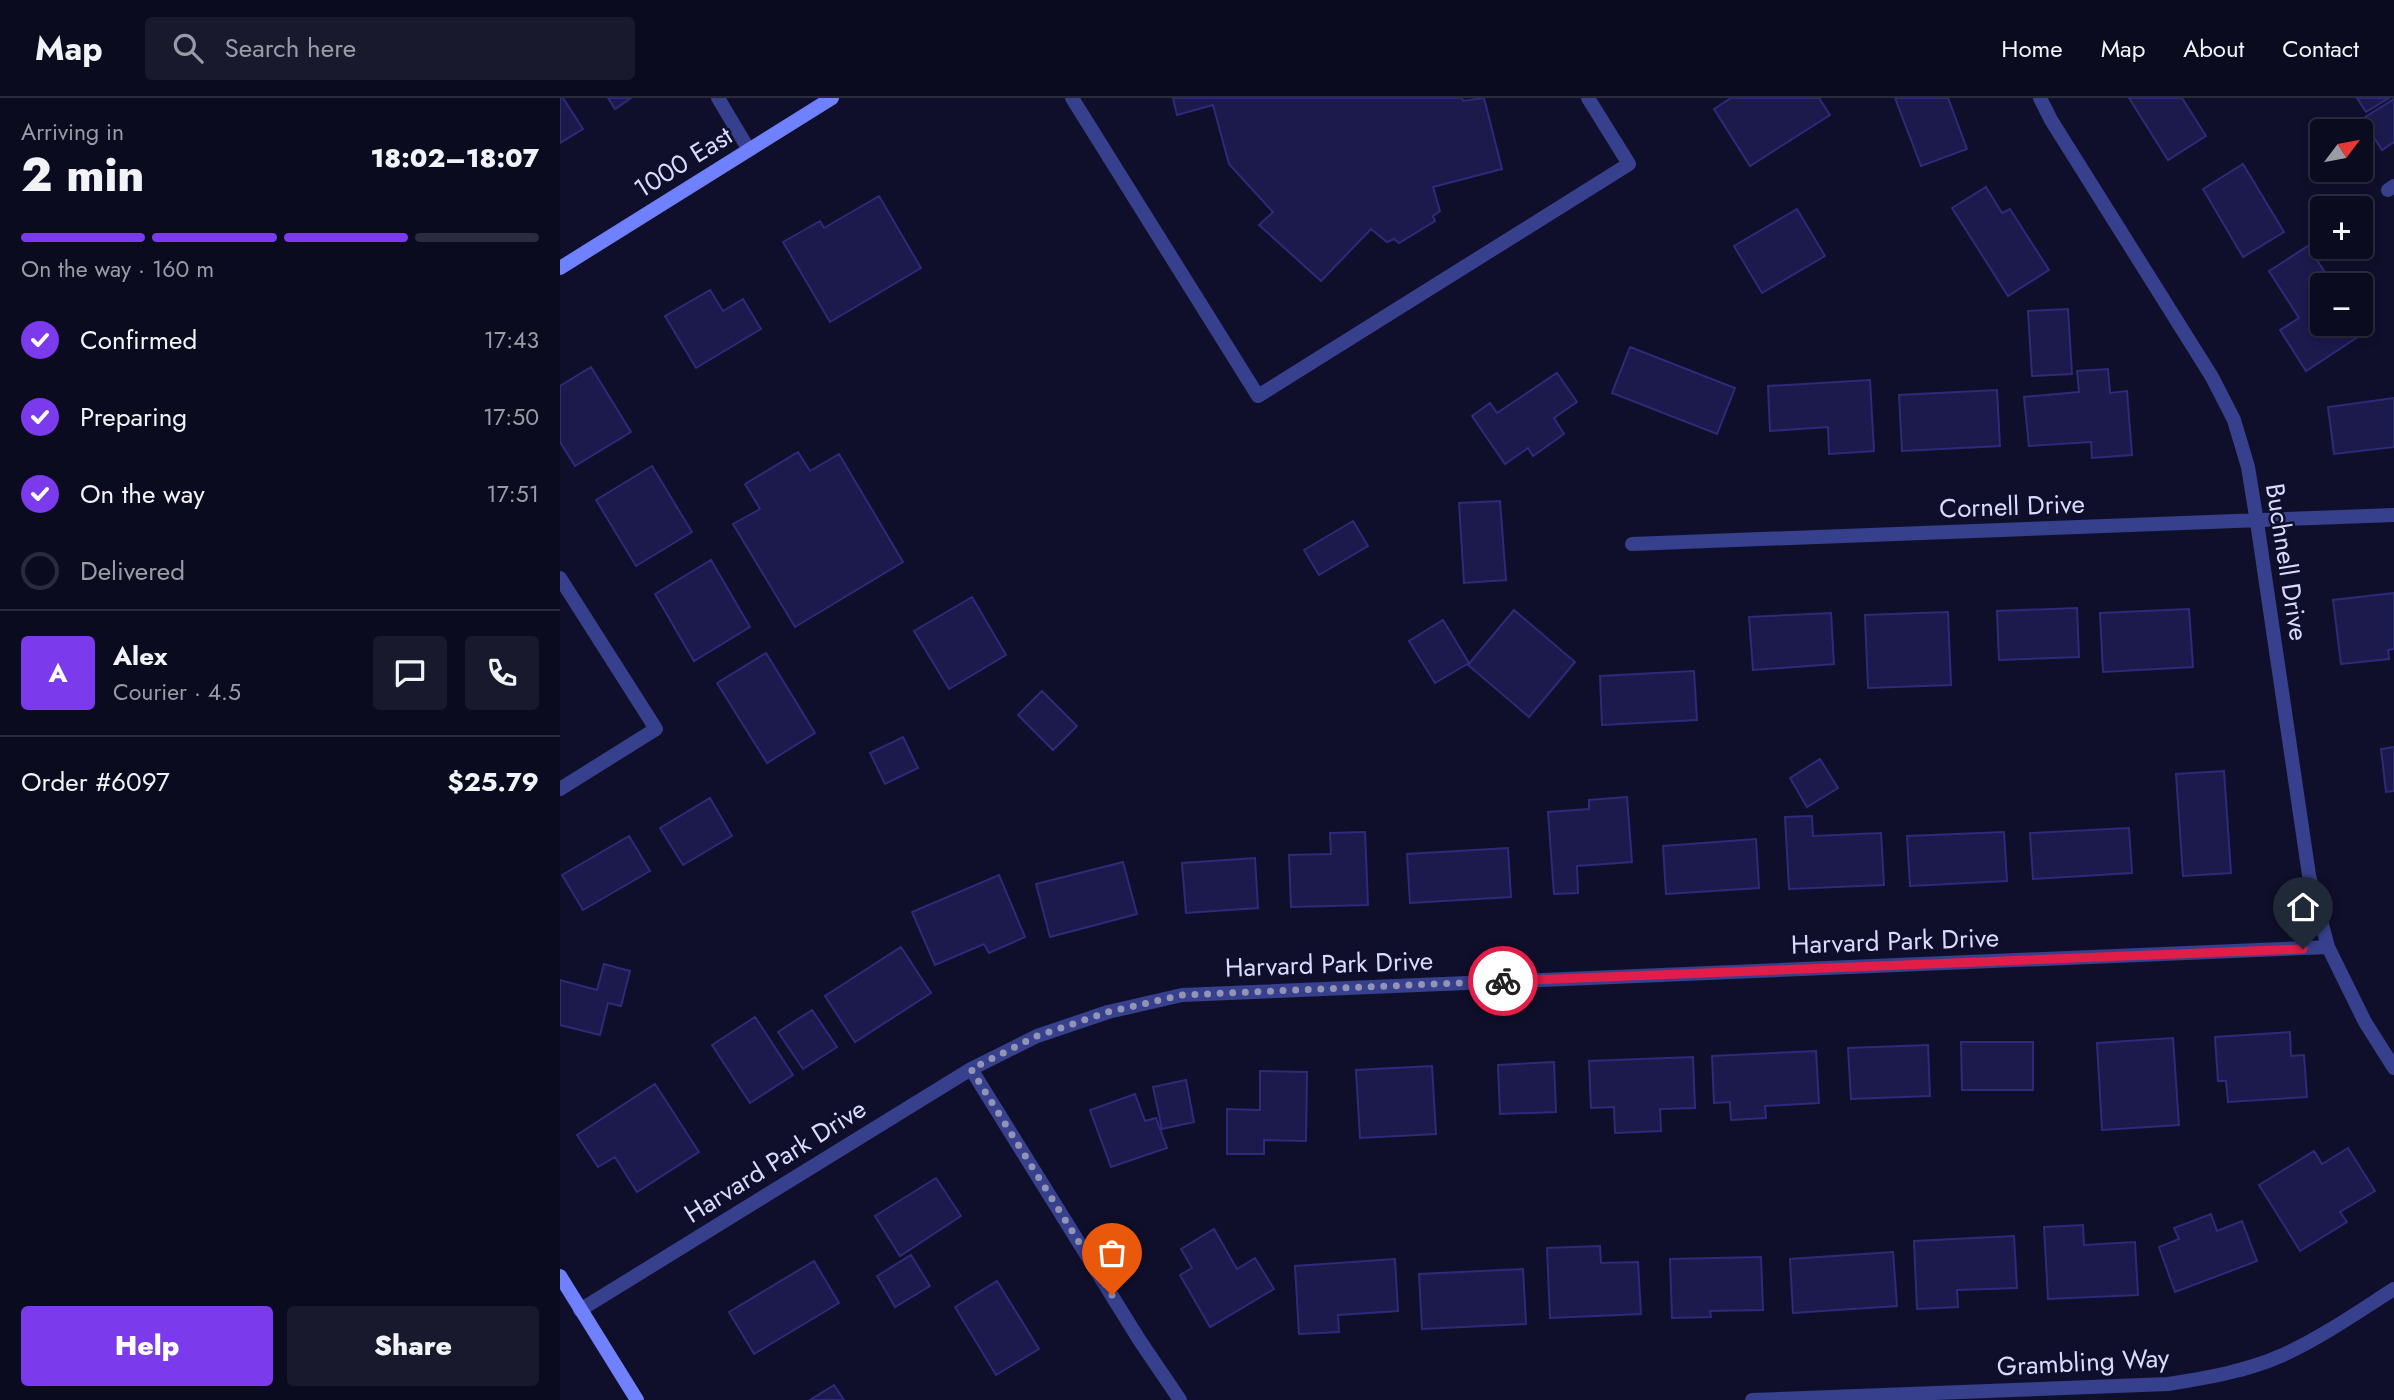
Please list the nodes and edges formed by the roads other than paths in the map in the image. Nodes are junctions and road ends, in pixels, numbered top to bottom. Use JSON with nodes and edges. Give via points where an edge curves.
{"nodes":[{"id":1,"x":718,"y":98,"type":"edge"},
{"id":2,"x":832,"y":98,"type":"edge"},
{"id":3,"x":1072,"y":98,"type":"edge"},
{"id":4,"x":1588,"y":98,"type":"edge"},
{"id":5,"x":2040,"y":98,"type":"edge"},
{"id":6,"x":748,"y":150,"type":"junction"},
{"id":7,"x":560,"y":268,"type":"edge"},
{"id":8,"x":2394,"y":515,"type":"edge"},
{"id":9,"x":2257,"y":522,"type":"junction"},
{"id":10,"x":1632,"y":544,"type":"dead end"},
{"id":11,"x":560,"y":578,"type":"edge"},
{"id":12,"x":560,"y":789,"type":"edge"},
{"id":13,"x":2329,"y":947,"type":"junction"},
{"id":14,"x":2394,"y":1068,"type":"edge"},
{"id":15,"x":971,"y":1069,"type":"junction"},
{"id":16,"x":560,"y":1276,"type":"edge"},
{"id":17,"x":2394,"y":1289,"type":"edge"},
{"id":18,"x":580,"y":1310,"type":"junction"},
{"id":19,"x":637,"y":1400,"type":"edge"},
{"id":20,"x":1180,"y":1400,"type":"edge"},
{"id":21,"x":1752,"y":1400,"type":"edge"}],
"edges":[{"from":1,"to":6,"type":"street"},
{"from":2,"to":6,"type":"street","name":"1000 East"},
{"from":3,"to":4,"type":"street","via":[[1258,396],[1629,164]]},
{"from":5,"to":9,"type":"street","name":"Buchnell Drive","via":[[2213,377],[2234,420]]},
{"from":6,"to":7,"type":"street","name":"1000 East"},
{"from":8,"to":9,"type":"street","name":"Cornell Drive"},
{"from":9,"to":10,"type":"street","name":"Cornell Drive"},
{"from":9,"to":13,"type":"street","name":"Buchnell Drive","via":[[2309,875]]},
{"from":11,"to":12,"type":"street","via":[[656,729]]},
{"from":13,"to":14,"type":"street","name":"Buchnell Drive","via":[[2365,1022]]},
{"from":13,"to":15,"type":"street","name":"Harvard Park Drive","via":[[1182,995],[1108,1012],[1037,1036]]},
{"from":15,"to":18,"type":"street","name":"Harvard Park Drive"},
{"from":15,"to":20,"type":"street"},
{"from":16,"to":18,"type":"street"},
{"from":17,"to":21,"type":"street","name":"Grambling Way","via":[[2282,1355],[2207,1378]]},
{"from":18,"to":19,"type":"street"}]}
